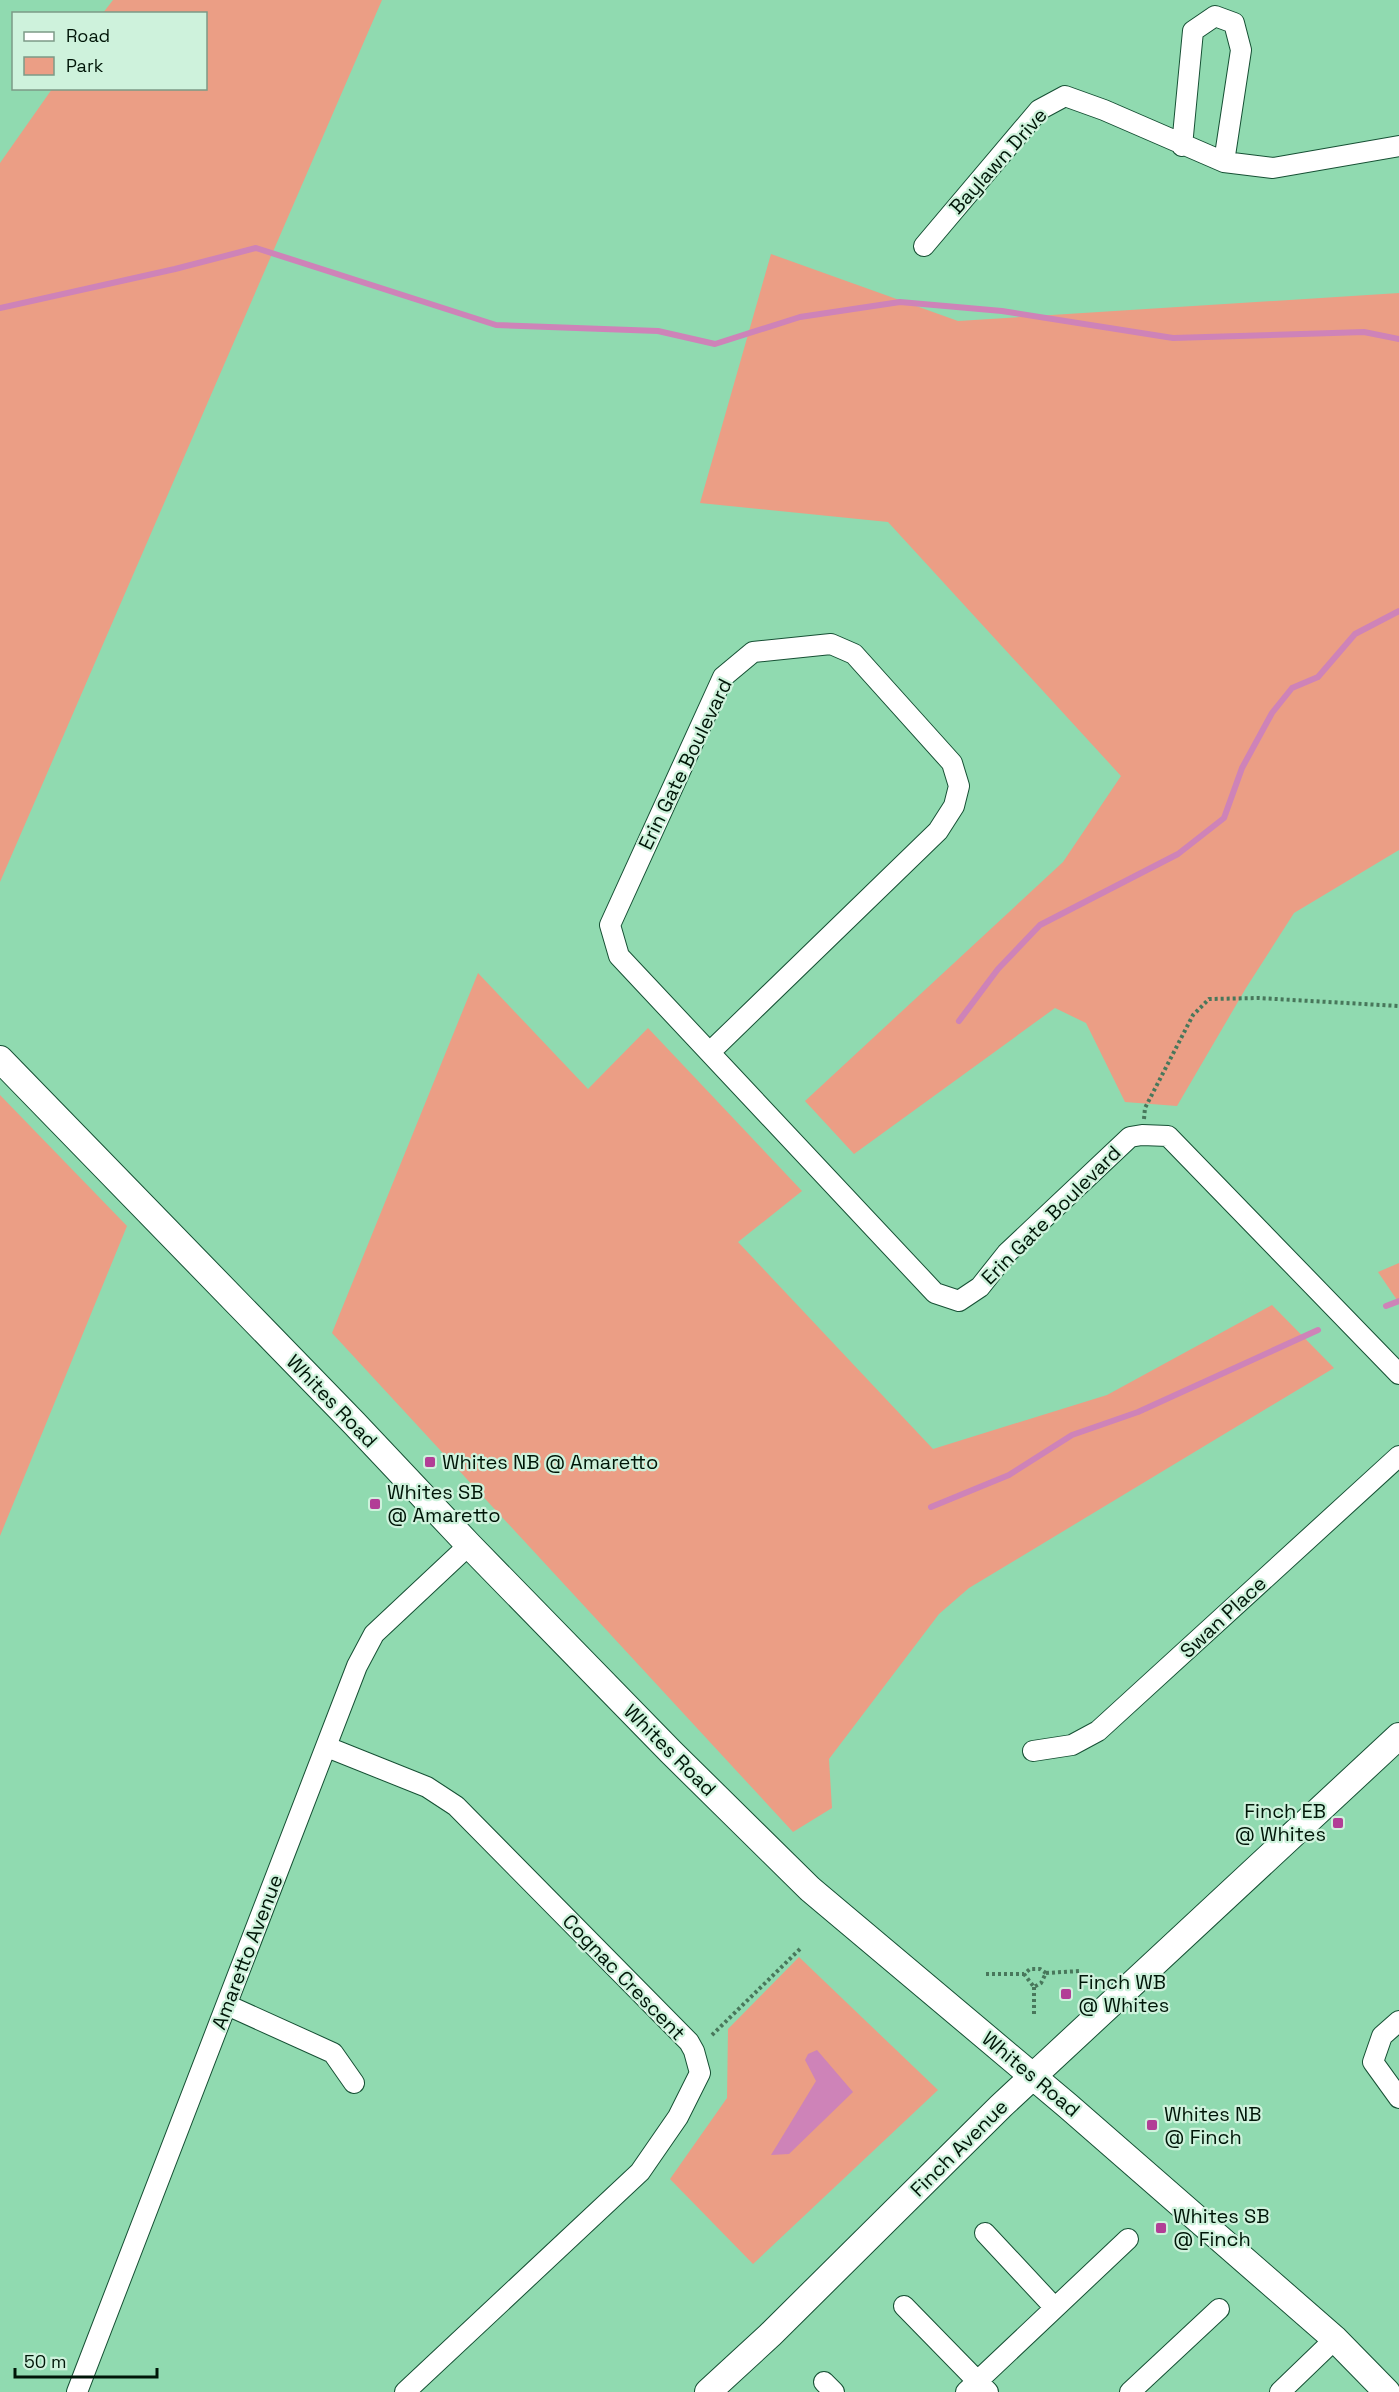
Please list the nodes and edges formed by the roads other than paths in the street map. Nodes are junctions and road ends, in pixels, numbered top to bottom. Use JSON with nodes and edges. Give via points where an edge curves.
{"nodes":[{"id":1,"x":1182,"y":146,"type":"junction"},
{"id":2,"x":1399,"y":146,"type":"edge"},
{"id":3,"x":1224,"y":162,"type":"junction"},
{"id":4,"x":924,"y":246,"type":"dead end"},
{"id":5,"x":710,"y":1052,"type":"junction"},
{"id":6,"x":0,"y":1059,"type":"edge"},
{"id":7,"x":1399,"y":1374,"type":"edge"},
{"id":8,"x":1399,"y":1456,"type":"edge"},
{"id":9,"x":469,"y":1545,"type":"junction"},
{"id":10,"x":1399,"y":1736,"type":"edge"},
{"id":11,"x":327,"y":1747,"type":"junction"},
{"id":12,"x":1034,"y":1751,"type":"dead end"},
{"id":13,"x":227,"y":2005,"type":"junction"},
{"id":14,"x":1399,"y":2021,"type":"edge"},
{"id":15,"x":1033,"y":2076,"type":"junction"},
{"id":16,"x":354,"y":2084,"type":"dead end"},
{"id":17,"x":1399,"y":2098,"type":"edge"},
{"id":18,"x":985,"y":2233,"type":"dead end"},
{"id":19,"x":1128,"y":2239,"type":"dead end"},
{"id":20,"x":904,"y":2306,"type":"dead end"},
{"id":21,"x":1055,"y":2308,"type":"junction"},
{"id":22,"x":1219,"y":2309,"type":"dead end"},
{"id":23,"x":1335,"y":2339,"type":"junction"},
{"id":24,"x":977,"y":2389,"type":"edge"},
{"id":25,"x":80,"y":2391,"type":"edge"},
{"id":26,"x":405,"y":2392,"type":"edge"},
{"id":27,"x":708,"y":2392,"type":"edge"},
{"id":28,"x":1130,"y":2392,"type":"edge"},
{"id":29,"x":1280,"y":2392,"type":"edge"},
{"id":30,"x":1387,"y":2392,"type":"edge"}],
"edges":[{"from":1,"to":3,"type":"street","name":"Baylawn Drive"},
{"from":1,"to":3,"type":"street","via":[[1193,31],[1215,16],[1234,23],[1240,50]]},
{"from":1,"to":4,"type":"street","name":"Baylawn Drive","via":[[1065,96],[1039,110]]},
{"from":2,"to":3,"type":"street","name":"Baylawn Drive","via":[[1273,168]]},
{"from":5,"to":5,"type":"street","name":"Erin Gate Boulevard","via":[[938,831],[954,806],[959,786],[952,763],[854,654],[831,644],[753,652],[723,677],[610,925],[619,956]]},
{"from":5,"to":7,"type":"street","name":"Erin Gate Boulevard","via":[[935,1293],[959,1300],[980,1287],[1008,1253],[1130,1137],[1168,1136]]},
{"from":6,"to":9,"type":"main road","name":"Whites Road"},
{"from":8,"to":12,"type":"street","name":"Swan Place","via":[[1098,1731],[1072,1745]]},
{"from":9,"to":11,"type":"street","name":"Amaretto Avenue","via":[[374,1634],[357,1666]]},
{"from":9,"to":15,"type":"main road","name":"Whites Road","via":[[810,1889]]},
{"from":10,"to":15,"type":"main road","name":"Finch Avenue"},
{"from":11,"to":13,"type":"street","name":"Amaretto Avenue"},
{"from":11,"to":26,"type":"street","name":"Cognac Crescent","via":[[427,1787],[456,1806],[689,2042],[700,2073],[678,2117],[640,2172]]},
{"from":13,"to":16,"type":"street","via":[[333,2053]]},
{"from":13,"to":25,"type":"street","name":"Amaretto Avenue"},
{"from":14,"to":17,"type":"street","via":[[1382,2036],[1373,2062]]},
{"from":15,"to":23,"type":"main road","name":"Whites Road"},
{"from":15,"to":27,"type":"main road","name":"Finch Avenue"},
{"from":18,"to":21,"type":"street"},
{"from":19,"to":21,"type":"street"},
{"from":20,"to":24,"type":"street"},
{"from":21,"to":24,"type":"street"},
{"from":22,"to":28,"type":"street"},
{"from":23,"to":29,"type":"street"},
{"from":23,"to":30,"type":"main road","name":"Whites Road"}]}
